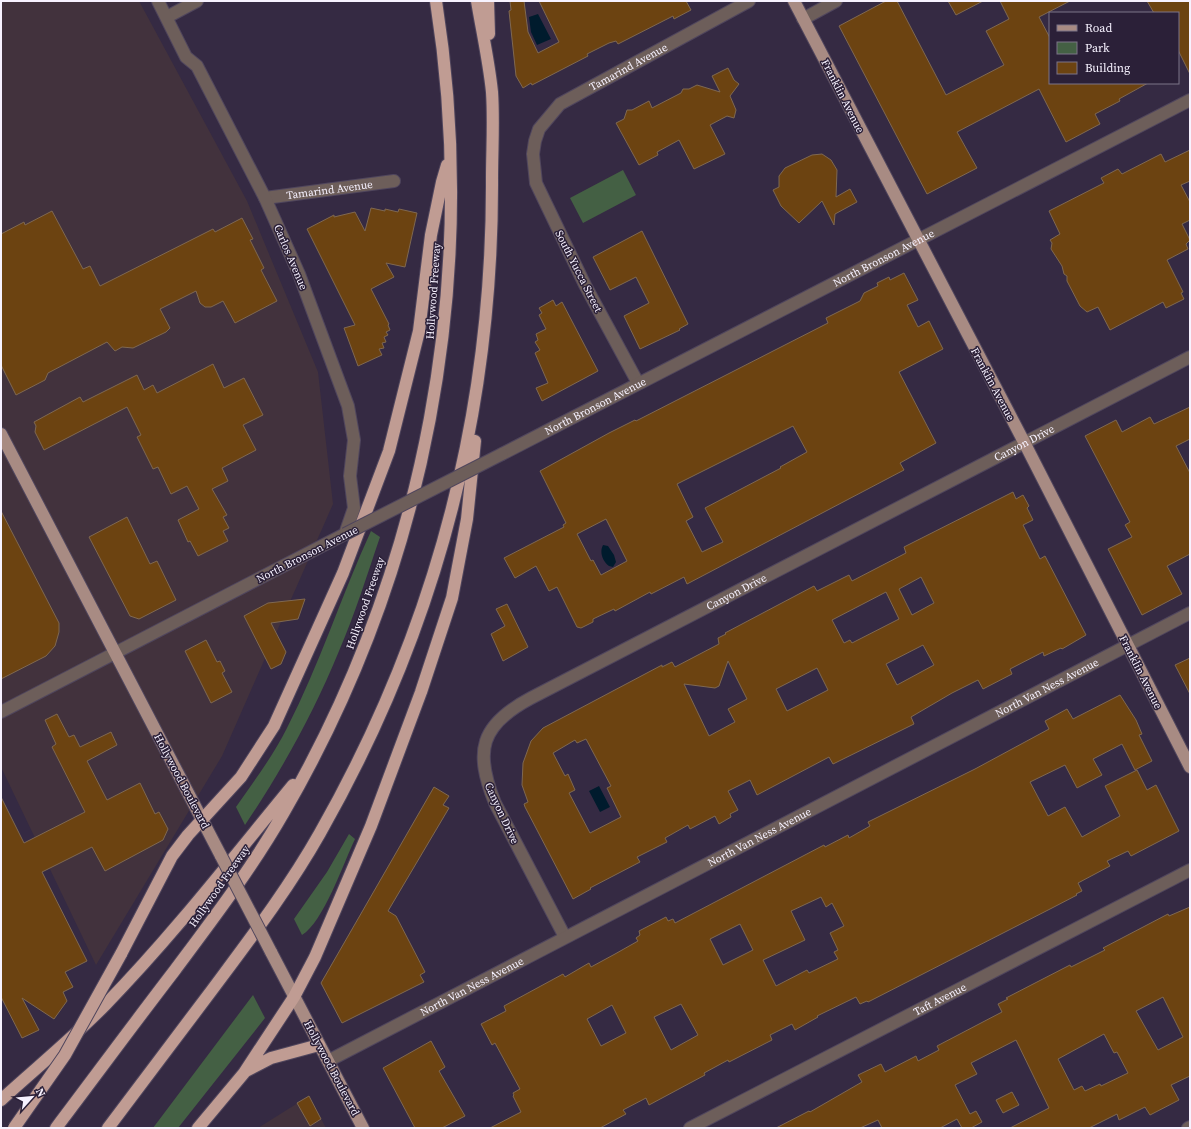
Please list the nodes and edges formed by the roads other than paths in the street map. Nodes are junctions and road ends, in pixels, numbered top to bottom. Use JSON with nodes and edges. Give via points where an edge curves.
{"nodes":[{"id":1,"x":158,"y":1,"type":"edge"},
{"id":2,"x":197,"y":1,"type":"edge"},
{"id":3,"x":436,"y":1,"type":"edge"},
{"id":4,"x":478,"y":1,"type":"edge"},
{"id":5,"x":488,"y":1,"type":"edge"},
{"id":6,"x":749,"y":1,"type":"edge"},
{"id":7,"x":794,"y":1,"type":"edge"},
{"id":8,"x":836,"y":1,"type":"edge"},
{"id":9,"x":167,"y":17,"type":"junction"},
{"id":10,"x":803,"y":19,"type":"junction"},
{"id":11,"x":492,"y":93,"type":"junction"},
{"id":12,"x":1190,"y":100,"type":"edge"},
{"id":13,"x":451,"y":154,"type":"junction"},
{"id":14,"x":533,"y":154,"type":"joint"},
{"id":15,"x":394,"y":181,"type":"dead end"},
{"id":16,"x":265,"y":198,"type":"junction"},
{"id":17,"x":918,"y":240,"type":"junction"},
{"id":18,"x":484,"y":347,"type":"junction"},
{"id":19,"x":1190,"y":357,"type":"edge"},
{"id":20,"x":638,"y":383,"type":"junction"},
{"id":21,"x":1,"y":434,"type":"edge"},
{"id":22,"x":1024,"y":442,"type":"junction"},
{"id":23,"x":345,"y":534,"type":"junction"},
{"id":24,"x":1190,"y":613,"type":"edge"},
{"id":25,"x":1127,"y":645,"type":"junction"},
{"id":26,"x":116,"y":654,"type":"junction"},
{"id":27,"x":1,"y":712,"type":"edge"},
{"id":28,"x":313,"y":761,"type":"junction"},
{"id":29,"x":1190,"y":767,"type":"edge"},
{"id":30,"x":202,"y":819,"type":"junction"},
{"id":31,"x":1190,"y":870,"type":"edge"},
{"id":32,"x":565,"y":937,"type":"junction"},
{"id":33,"x":294,"y":997,"type":"junction"},
{"id":34,"x":319,"y":1044,"type":"junction"},
{"id":35,"x":328,"y":1060,"type":"junction"},
{"id":36,"x":244,"y":1073,"type":"junction"},
{"id":37,"x":1,"y":1100,"type":"edge"},
{"id":38,"x":14,"y":1128,"type":"edge"},
{"id":39,"x":56,"y":1128,"type":"edge"},
{"id":40,"x":108,"y":1128,"type":"edge"},
{"id":41,"x":198,"y":1128,"type":"edge"},
{"id":42,"x":363,"y":1128,"type":"edge"},
{"id":43,"x":690,"y":1128,"type":"edge"}],
"edges":[{"from":1,"to":9,"type":"street","name":"Carlos Avenue"},
{"from":2,"to":9,"type":"street"},
{"from":3,"to":13,"type":"highway","name":"Hollywood Freeway","via":[[448,92]]},
{"from":4,"to":11,"type":"highway"},
{"from":5,"to":11,"type":"highway"},
{"from":6,"to":14,"type":"street","name":"Tamarind Avenue","via":[[560,104],[539,129]]},
{"from":7,"to":10,"type":"main road","name":"Franklin Avenue"},
{"from":8,"to":10,"type":"street"},
{"from":9,"to":16,"type":"street","name":"Carlos Avenue","via":[[186,57],[198,66]]},
{"from":10,"to":17,"type":"main road","name":"Franklin Avenue"},
{"from":11,"to":18,"type":"highway","via":[[492,217]]},
{"from":12,"to":17,"type":"street","name":"North Bronson Avenue"},
{"from":13,"to":28,"type":"highway","name":"Hollywood Freeway","via":[[451,216],[442,342],[434,404],[422,462],[387,585],[364,646]]},
{"from":13,"to":30,"type":"highway","via":[[442,182],[431,235],[419,331],[389,451],[343,573],[274,726],[240,777]]},
{"from":14,"to":20,"type":"street","name":"South Yucca Street","via":[[536,183],[544,203]]},
{"from":15,"to":16,"type":"street","name":"Tamarind Avenue"},
{"from":16,"to":23,"type":"street","name":"Carlos Avenue","via":[[299,274],[348,406],[354,440],[350,476],[354,508]]},
{"from":17,"to":20,"type":"street","name":"North Bronson Avenue"},
{"from":17,"to":22,"type":"main road","name":"Franklin Avenue"},
{"from":18,"to":33,"type":"highway","via":[[468,512],[452,598],[421,692],[371,826],[312,964]]},
{"from":18,"to":40,"type":"highway","via":[[463,472],[446,536],[403,661],[378,720],[319,835],[284,891]]},
{"from":19,"to":22,"type":"street","name":"Canyon Drive"},
{"from":20,"to":23,"type":"street","name":"North Bronson Avenue","bridge":true},
{"from":21,"to":26,"type":"main road","name":"Hollywood Boulevard"},
{"from":22,"to":25,"type":"main road","name":"Franklin Avenue"},
{"from":22,"to":32,"type":"street","name":"Canyon Drive","via":[[512,708],[499,719],[484,746],[486,782]]},
{"from":23,"to":26,"type":"street","name":"North Bronson Avenue"},
{"from":24,"to":25,"type":"street","name":"North Van Ness Avenue"},
{"from":25,"to":29,"type":"main road","name":"Franklin Avenue"},
{"from":25,"to":32,"type":"street","name":"North Van Ness Avenue"},
{"from":26,"to":27,"type":"street","name":"North Bronson Avenue"},
{"from":26,"to":30,"type":"main road","name":"Hollywood Boulevard"},
{"from":28,"to":37,"type":"highway","via":[[153,953],[80,1030]]},
{"from":28,"to":39,"type":"highway","name":"Hollywood Freeway","via":[[250,867]]},
{"from":30,"to":33,"type":"main road","name":"Hollywood Boulevard","bridge":true},
{"from":30,"to":38,"type":"highway","bridge":true,"via":[[172,856],[65,1055]]},
{"from":31,"to":43,"type":"street","name":"Taft Avenue"},
{"from":32,"to":35,"type":"street","name":"North Van Ness Avenue"},
{"from":33,"to":34,"type":"main road","name":"Hollywood Boulevard"},
{"from":33,"to":36,"type":"highway"},
{"from":34,"to":35,"type":"main road","name":"Hollywood Boulevard"},
{"from":34,"to":36,"type":"highway","via":[[271,1058]]},
{"from":35,"to":42,"type":"main road","name":"Hollywood Boulevard"},
{"from":36,"to":41,"type":"highway"}]}
